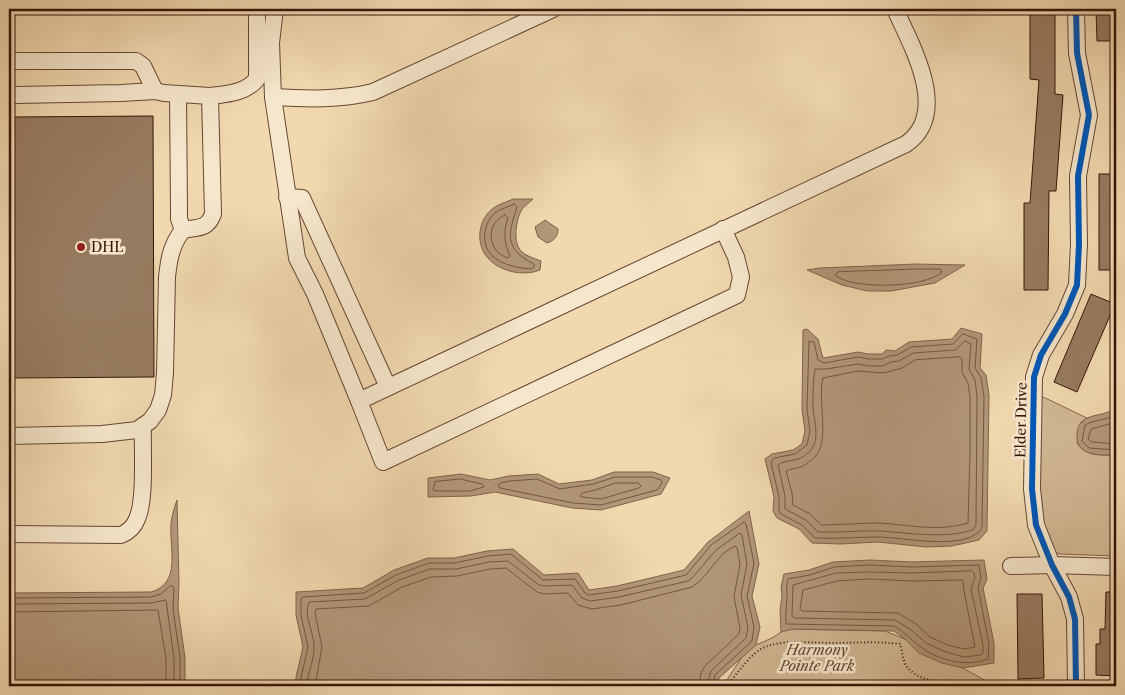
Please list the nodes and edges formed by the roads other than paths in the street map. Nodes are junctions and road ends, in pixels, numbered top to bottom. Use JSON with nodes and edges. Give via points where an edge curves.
{"nodes":[{"id":1,"x":257,"y":9,"type":"edge"},
{"id":2,"x":275,"y":9,"type":"edge"},
{"id":3,"x":553,"y":9,"type":"edge"},
{"id":4,"x":895,"y":9,"type":"edge"},
{"id":5,"x":1076,"y":9,"type":"edge"},
{"id":6,"x":9,"y":64,"type":"edge"},
{"id":7,"x":265,"y":79,"type":"junction"},
{"id":8,"x":155,"y":90,"type":"junction"},
{"id":9,"x":9,"y":93,"type":"edge"},
{"id":10,"x":178,"y":94,"type":"junction"},
{"id":11,"x":210,"y":96,"type":"junction"},
{"id":12,"x":273,"y":97,"type":"junction"},
{"id":13,"x":287,"y":197,"type":"junction"},
{"id":14,"x":183,"y":230,"type":"junction"},
{"id":15,"x":722,"y":230,"type":"junction"},
{"id":16,"x":388,"y":387,"type":"junction"},
{"id":17,"x":359,"y":402,"type":"junction"},
{"id":18,"x":143,"y":426,"type":"junction"},
{"id":19,"x":9,"y":436,"type":"edge"},
{"id":20,"x":9,"y":534,"type":"edge"},
{"id":21,"x":1052,"y":565,"type":"junction"},
{"id":22,"x":1011,"y":566,"type":"dead end"},
{"id":23,"x":1116,"y":567,"type":"edge"},
{"id":24,"x":1076,"y":686,"type":"edge"}],
"edges":[{"from":1,"to":7,"type":"street"},
{"from":2,"to":7,"type":"street"},
{"from":3,"to":12,"type":"street","via":[[373,92],[328,98]]},
{"from":4,"to":15,"type":"street","via":[[924,79],[925,119],[914,138]]},
{"from":5,"to":21,"type":"street","name":"Elder Drive","via":[[1076,53],[1089,115],[1078,176],[1076,285],[1065,314],[1040,355],[1034,377],[1032,489],[1036,525]]},
{"from":6,"to":8,"type":"street","via":[[136,61],[143,66]]},
{"from":7,"to":11,"type":"street","via":[[246,89]]},
{"from":7,"to":12,"type":"street"},
{"from":8,"to":9,"type":"street"},
{"from":8,"to":10,"type":"street"},
{"from":10,"to":11,"type":"street"},
{"from":10,"to":14,"type":"street","via":[[179,219]]},
{"from":11,"to":14,"type":"street","via":[[213,214],[210,223],[204,227]]},
{"from":12,"to":13,"type":"street"},
{"from":13,"to":16,"type":"street","via":[[302,198]]},
{"from":13,"to":17,"type":"street","via":[[297,258]]},
{"from":14,"to":18,"type":"street","via":[[174,241],[167,277],[163,395],[158,410]]},
{"from":15,"to":16,"type":"street"},
{"from":15,"to":17,"type":"street","via":[[736,257],[741,277],[737,296],[383,462]]},
{"from":16,"to":17,"type":"street"},
{"from":18,"to":19,"type":"street","via":[[137,430],[102,434]]},
{"from":18,"to":20,"type":"street","via":[[141,503],[130,531],[121,535]]},
{"from":21,"to":22,"type":"street"},
{"from":21,"to":23,"type":"street"},
{"from":21,"to":24,"type":"street","name":"Elder Drive","via":[[1076,619]]}]}
